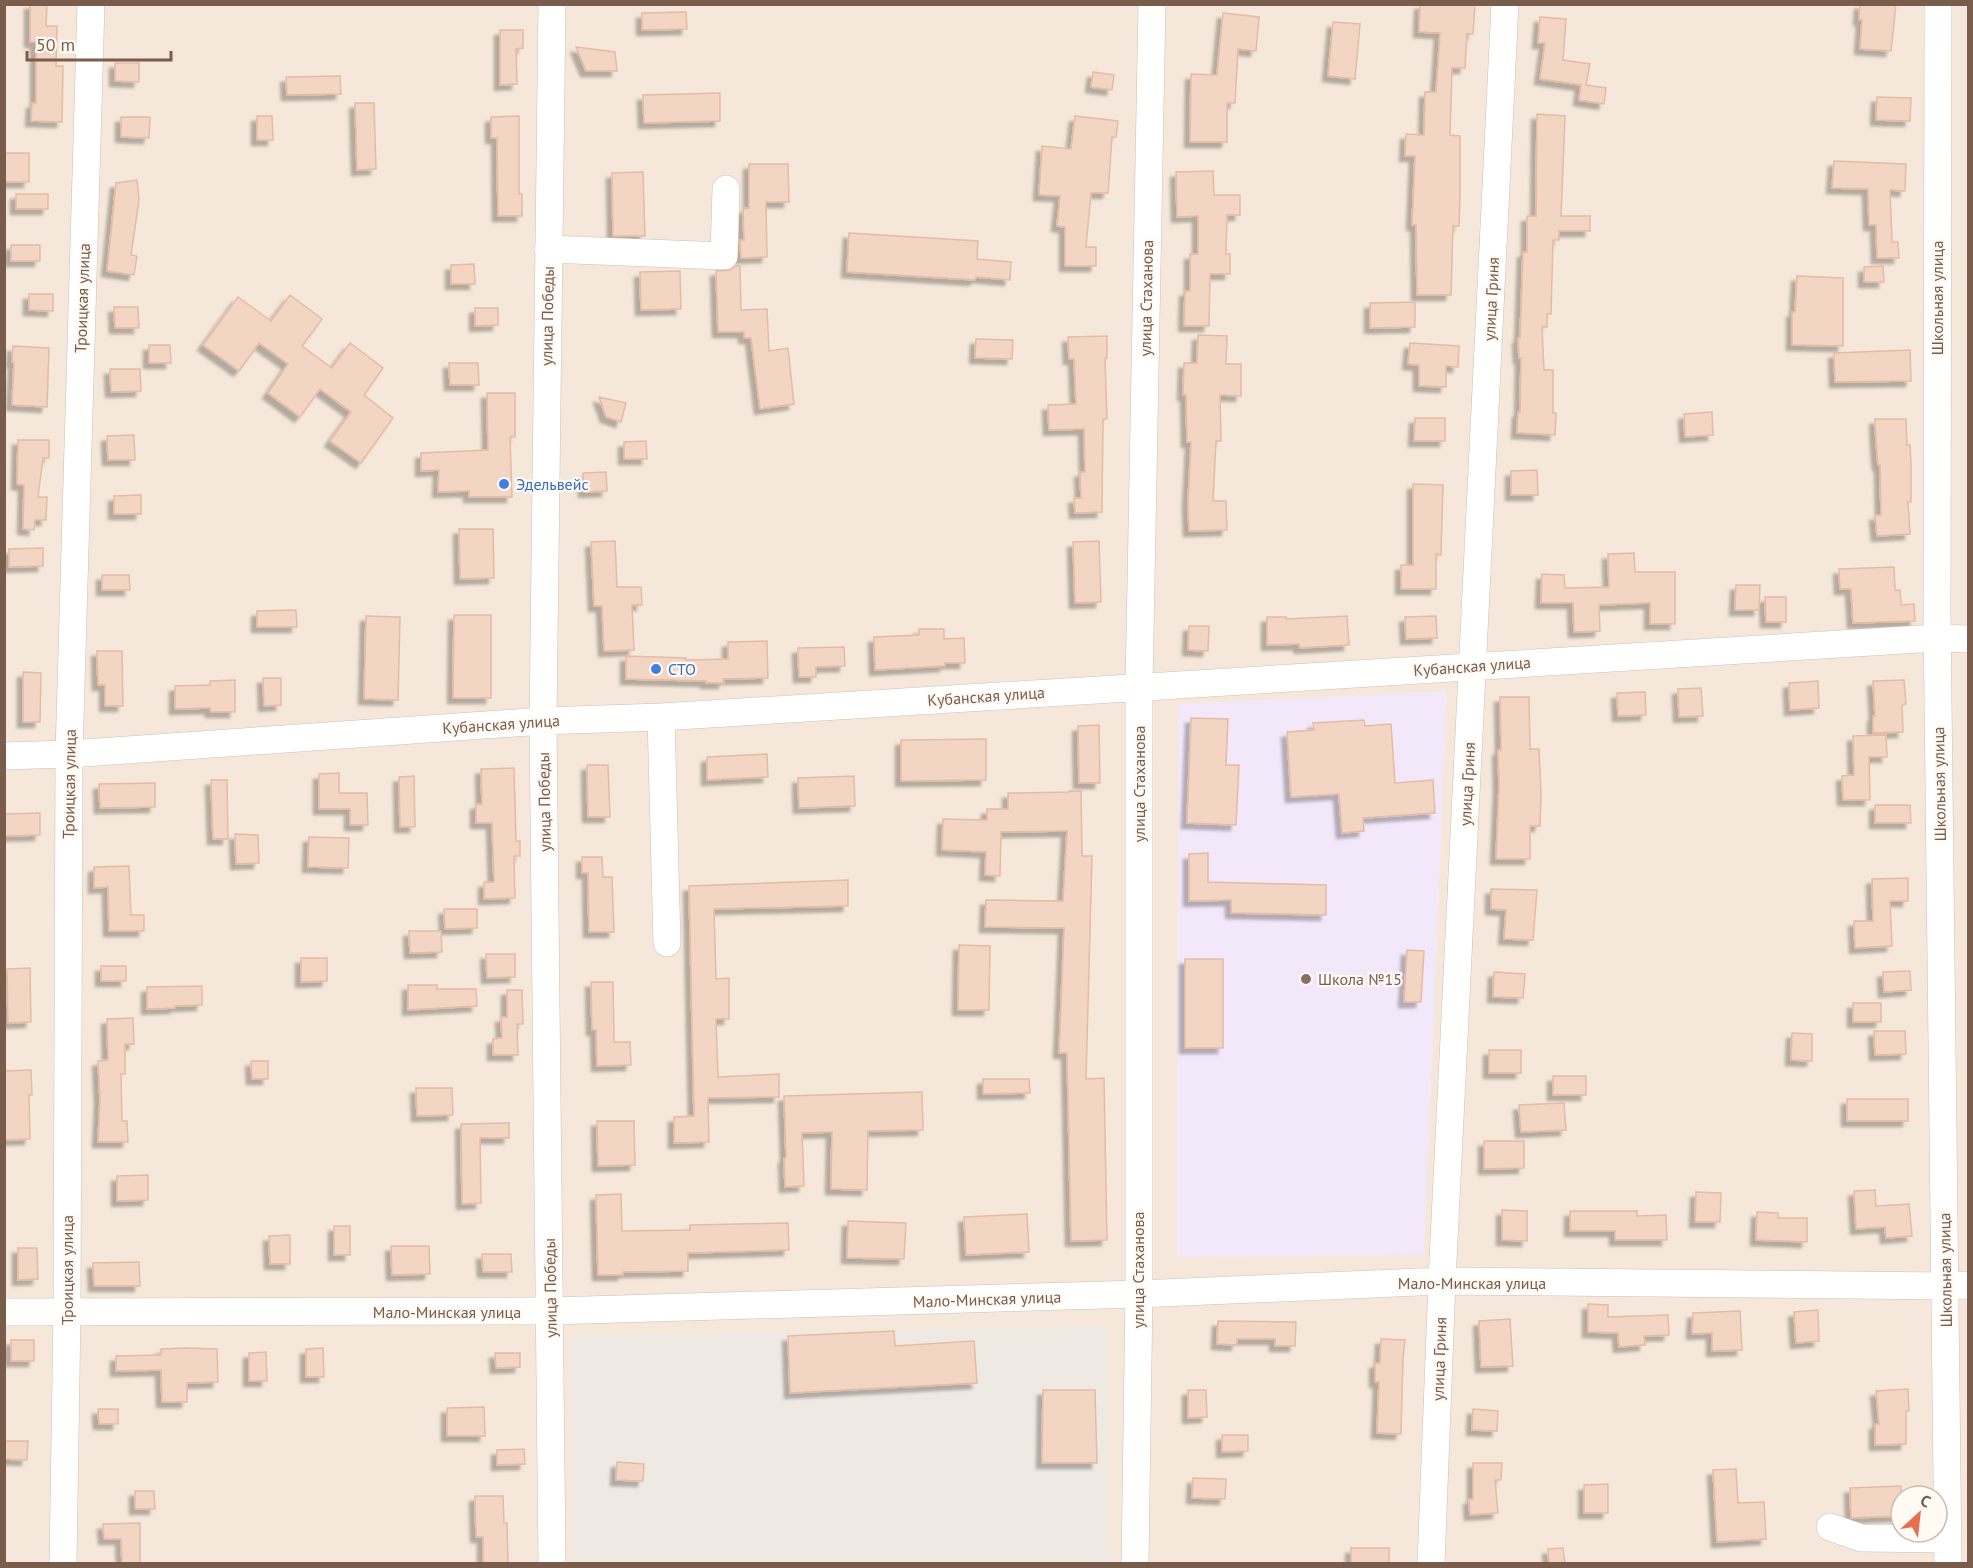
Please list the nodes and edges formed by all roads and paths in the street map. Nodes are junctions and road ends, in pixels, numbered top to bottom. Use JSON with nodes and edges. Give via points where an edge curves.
{"nodes":[{"id":1,"x":91,"y":4,"type":"edge"},
{"id":2,"x":552,"y":4,"type":"edge"},
{"id":3,"x":1152,"y":4,"type":"edge"},
{"id":4,"x":1505,"y":4,"type":"edge"},
{"id":5,"x":1938,"y":4,"type":"edge"},
{"id":6,"x":726,"y":189,"type":"dead end"},
{"id":7,"x":548,"y":249,"type":"junction"},
{"id":8,"x":1937,"y":638,"type":"junction"},
{"id":9,"x":1968,"y":639,"type":"edge"},
{"id":10,"x":1474,"y":666,"type":"junction"},
{"id":11,"x":1139,"y":687,"type":"junction"},
{"id":12,"x":661,"y":717,"type":"junction"},
{"id":13,"x":543,"y":721,"type":"junction"},
{"id":14,"x":69,"y":754,"type":"junction"},
{"id":15,"x":4,"y":756,"type":"edge"},
{"id":16,"x":667,"y":943,"type":"dead end"},
{"id":17,"x":1442,"y":1281,"type":"junction"},
{"id":18,"x":1957,"y":1286,"type":"edge"},
{"id":19,"x":1139,"y":1294,"type":"junction"},
{"id":20,"x":551,"y":1311,"type":"junction"},
{"id":21,"x":4,"y":1312,"type":"edge"},
{"id":22,"x":67,"y":1313,"type":"junction"},
{"id":23,"x":1830,"y":1527,"type":"dead end"},
{"id":24,"x":1948,"y":1551,"type":"edge"},
{"id":25,"x":63,"y":1563,"type":"edge"},
{"id":26,"x":552,"y":1563,"type":"edge"},
{"id":27,"x":1135,"y":1563,"type":"edge"},
{"id":28,"x":1431,"y":1563,"type":"edge"}],
"edges":[{"from":1,"to":14,"type":"street","name":"Троицкая улица"},
{"from":2,"to":7,"type":"street","name":"улица Победы"},
{"from":3,"to":11,"type":"street","name":"улица Стаханова"},
{"from":4,"to":10,"type":"street","name":"улица Гриня"},
{"from":5,"to":8,"type":"street","name":"Школьная улица"},
{"from":6,"to":7,"type":"street","via":[[724,256]]},
{"from":7,"to":13,"type":"street","name":"улица Победы"},
{"from":8,"to":9,"type":"street","name":"Кубанская улица"},
{"from":8,"to":10,"type":"street","name":"Кубанская улица"},
{"from":8,"to":18,"type":"street","name":"Школьная улица"},
{"from":10,"to":11,"type":"street","name":"Кубанская улица"},
{"from":10,"to":17,"type":"street","name":"улица Гриня"},
{"from":11,"to":12,"type":"street","name":"Кубанская улица"},
{"from":11,"to":19,"type":"street","name":"улица Стаханова"},
{"from":12,"to":13,"type":"street","name":"Кубанская улица"},
{"from":12,"to":16,"type":"street"},
{"from":13,"to":14,"type":"street","name":"Кубанская улица"},
{"from":13,"to":20,"type":"street","name":"улица Победы"},
{"from":14,"to":15,"type":"street","name":"Кубанская улица"},
{"from":14,"to":22,"type":"street","name":"Троицкая улица"},
{"from":17,"to":18,"type":"street","name":"Мало-Минская улица"},
{"from":17,"to":19,"type":"street","name":"Мало-Минская улица"},
{"from":17,"to":28,"type":"street","name":"улица Гриня"},
{"from":18,"to":24,"type":"street","name":"Школьная улица"},
{"from":19,"to":20,"type":"street","name":"Мало-Минская улица"},
{"from":19,"to":27,"type":"street","name":"улица Стаханова"},
{"from":20,"to":22,"type":"street","name":"Мало-Минская улица"},
{"from":20,"to":26,"type":"street","name":"улица Победы"},
{"from":21,"to":22,"type":"street","name":"Мало-Минская улица"},
{"from":22,"to":25,"type":"street","name":"Троицкая улица"},
{"from":23,"to":24,"type":"street","via":[[1861,1538]]}]}
